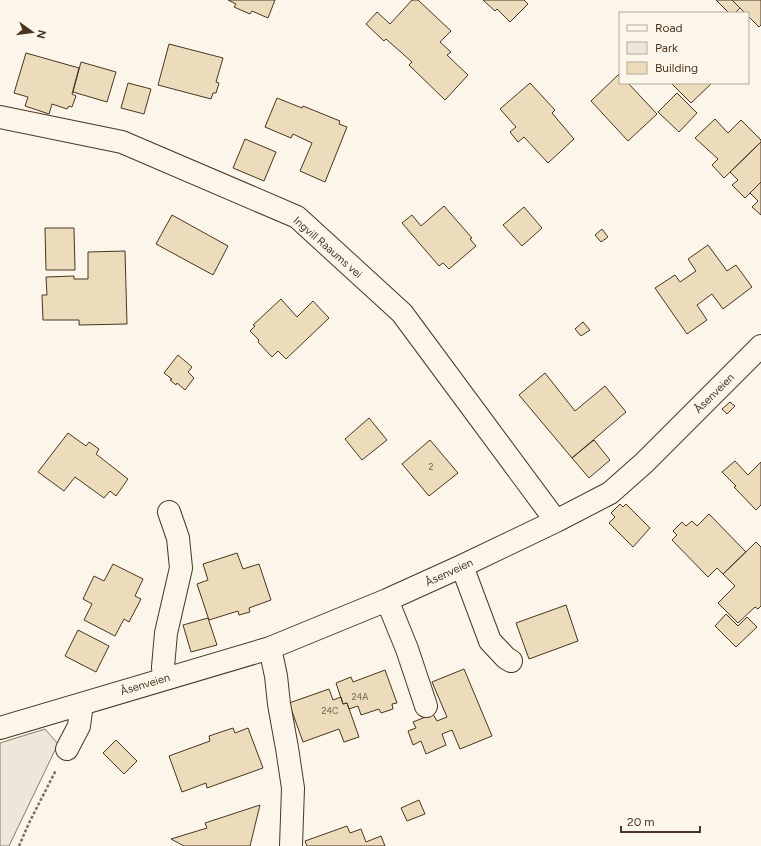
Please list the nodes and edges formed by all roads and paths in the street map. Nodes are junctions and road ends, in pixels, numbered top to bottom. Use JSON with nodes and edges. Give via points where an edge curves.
{"nodes":[{"id":1,"x":0,"y":117,"type":"edge"},
{"id":2,"x":761,"y":346,"type":"edge"},
{"id":3,"x":169,"y":512,"type":"dead end"},
{"id":4,"x":556,"y":521,"type":"junction"},
{"id":5,"x":462,"y":566,"type":"junction"},
{"id":6,"x":387,"y":600,"type":"junction"},
{"id":7,"x":270,"y":648,"type":"junction"},
{"id":8,"x":511,"y":661,"type":"dead end"},
{"id":9,"x":164,"y":679,"type":"junction"},
{"id":10,"x":82,"y":704,"type":"junction"},
{"id":11,"x":426,"y":706,"type":"dead end"},
{"id":12,"x":0,"y":728,"type":"edge"},
{"id":13,"x":67,"y":748,"type":"joint"},
{"id":14,"x":19,"y":846,"type":"edge"},
{"id":15,"x":291,"y":846,"type":"edge"}],
"edges":[{"from":1,"to":4,"type":"street","name":"Ingvill Raaums vei","via":[[122,142],[297,217],[402,313]]},
{"from":2,"to":4,"type":"street","name":"Åsenveien","via":[[644,463],[610,492]]},
{"from":3,"to":9,"type":"street","via":[[178,538],[181,568],[166,633]]},
{"from":4,"to":5,"type":"street","name":"Åsenveien"},
{"from":5,"to":6,"type":"street","name":"Åsenveien"},
{"from":5,"to":8,"type":"street","via":[[490,641]]},
{"from":6,"to":7,"type":"street","name":"Åsenveien"},
{"from":6,"to":11,"type":"street"},
{"from":7,"to":9,"type":"street","name":"Åsenveien"},
{"from":7,"to":15,"type":"street","via":[[293,788]]},
{"from":9,"to":10,"type":"street","name":"Åsenveien"},
{"from":10,"to":12,"type":"street","name":"Åsenveien"},
{"from":10,"to":13,"type":"street","via":[[79,726]]},
{"from":13,"to":14,"type":"path"}]}
